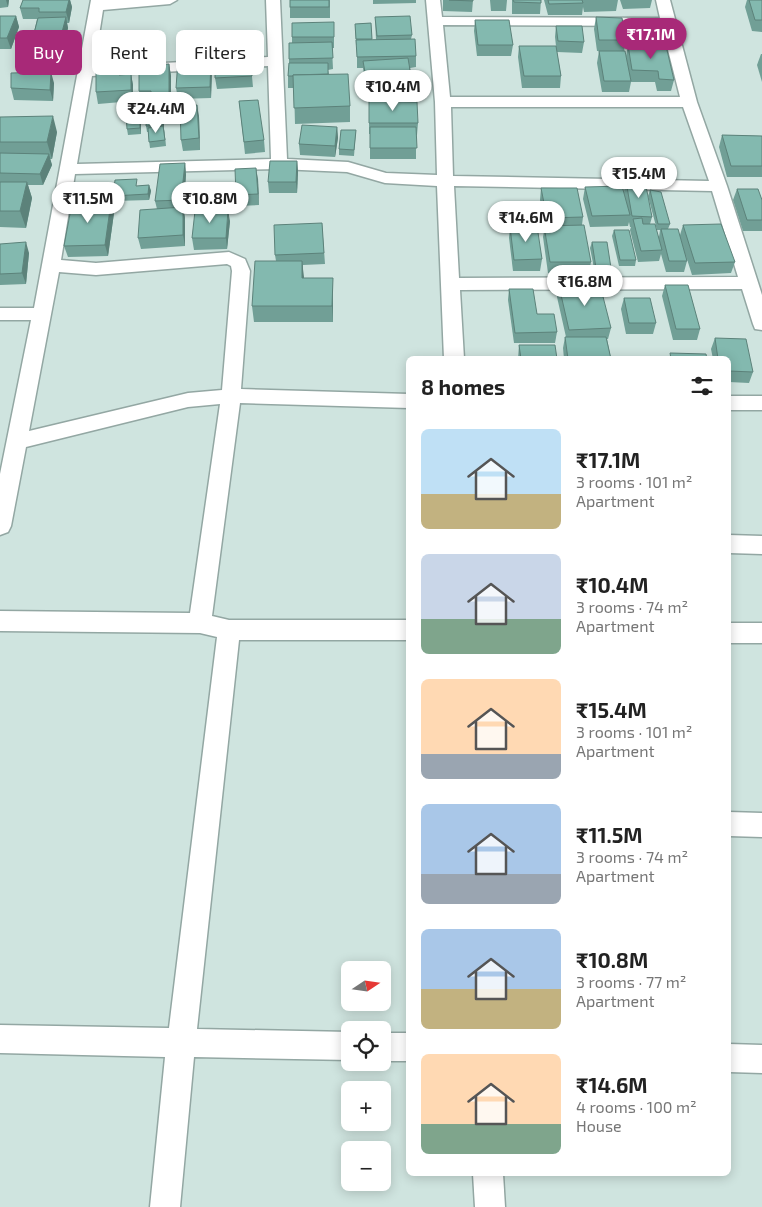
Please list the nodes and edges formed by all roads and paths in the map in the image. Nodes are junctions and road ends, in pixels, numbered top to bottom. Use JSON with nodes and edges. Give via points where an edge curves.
{"nodes":[{"id":1,"x":170,"y":0,"type":"edge"},
{"id":2,"x":273,"y":0,"type":"edge"},
{"id":3,"x":433,"y":0,"type":"edge"},
{"id":4,"x":663,"y":0,"type":"edge"},
{"id":5,"x":98,"y":3,"type":"edge"},
{"id":6,"x":435,"y":21,"type":"junction"},
{"id":7,"x":668,"y":22,"type":"junction"},
{"id":8,"x":275,"y":61,"type":"junction"},
{"id":9,"x":86,"y":72,"type":"junction"},
{"id":10,"x":443,"y":102,"type":"junction"},
{"id":11,"x":689,"y":102,"type":"junction"},
{"id":12,"x":279,"y":164,"type":"junction"},
{"id":13,"x":68,"y":169,"type":"junction"},
{"id":14,"x":446,"y":182,"type":"junction"},
{"id":15,"x":719,"y":186,"type":"junction"},
{"id":16,"x":51,"y":266,"type":"junction"},
{"id":17,"x":749,"y":283,"type":"junction"},
{"id":18,"x":450,"y":284,"type":"junction"},
{"id":19,"x":0,"y":314,"type":"edge"},
{"id":20,"x":42,"y":314,"type":"junction"},
{"id":21,"x":762,"y":324,"type":"edge"},
{"id":22,"x":454,"y":356,"type":"edge"},
{"id":23,"x":231,"y":396,"type":"junction"},
{"id":24,"x":406,"y":401,"type":"edge"},
{"id":25,"x":731,"y":403,"type":"edge"},
{"id":26,"x":762,"y":403,"type":"edge"},
{"id":27,"x":18,"y":441,"type":"junction"},
{"id":28,"x":4,"y":498,"type":"edge"},
{"id":29,"x":0,"y":526,"type":"edge"},
{"id":30,"x":731,"y":544,"type":"edge"},
{"id":31,"x":762,"y":545,"type":"edge"},
{"id":32,"x":0,"y":621,"type":"edge"},
{"id":33,"x":200,"y":623,"type":"junction"},
{"id":34,"x":229,"y":630,"type":"junction"},
{"id":35,"x":406,"y":630,"type":"edge"},
{"id":36,"x":731,"y":633,"type":"edge"},
{"id":37,"x":762,"y":633,"type":"edge"},
{"id":38,"x":731,"y":824,"type":"edge"},
{"id":39,"x":762,"y":825,"type":"edge"},
{"id":40,"x":0,"y":1039,"type":"edge"},
{"id":41,"x":181,"y":1043,"type":"junction"},
{"id":42,"x":341,"y":1046,"type":"edge"},
{"id":43,"x":391,"y":1047,"type":"edge"},
{"id":44,"x":406,"y":1047,"type":"edge"},
{"id":45,"x":731,"y":1058,"type":"edge"},
{"id":46,"x":762,"y":1059,"type":"edge"},
{"id":47,"x":488,"y":1176,"type":"edge"},
{"id":48,"x":164,"y":1207,"type":"edge"},
{"id":49,"x":490,"y":1207,"type":"edge"}],
"edges":[{"from":1,"to":5,"type":"street"},
{"from":2,"to":8,"type":"street"},
{"from":3,"to":6,"type":"street"},
{"from":4,"to":7,"type":"street"},
{"from":5,"to":9,"type":"street"},
{"from":6,"to":7,"type":"street"},
{"from":6,"to":10,"type":"street"},
{"from":7,"to":11,"type":"street"},
{"from":8,"to":9,"type":"street"},
{"from":8,"to":12,"type":"street"},
{"from":9,"to":13,"type":"street"},
{"from":10,"to":11,"type":"street"},
{"from":10,"to":14,"type":"street"},
{"from":11,"to":15,"type":"street"},
{"from":12,"to":13,"type":"street"},
{"from":12,"to":14,"type":"street","via":[[348,167],[385,178]]},
{"from":13,"to":16,"type":"street"},
{"from":14,"to":15,"type":"street"},
{"from":14,"to":18,"type":"street"},
{"from":15,"to":17,"type":"street"},
{"from":16,"to":20,"type":"street"},
{"from":16,"to":23,"type":"street","via":[[96,269],[230,258],[239,263]]},
{"from":17,"to":18,"type":"street"},
{"from":17,"to":21,"type":"street"},
{"from":18,"to":22,"type":"street"},
{"from":19,"to":20,"type":"street"},
{"from":20,"to":27,"type":"street"},
{"from":23,"to":24,"type":"street"},
{"from":23,"to":27,"type":"street","via":[[155,406]]},
{"from":23,"to":33,"type":"street"},
{"from":25,"to":26,"type":"street"},
{"from":27,"to":28,"type":"street"},
{"from":28,"to":29,"type":"street"},
{"from":30,"to":31,"type":"street"},
{"from":32,"to":33,"type":"street"},
{"from":33,"to":34,"type":"street"},
{"from":34,"to":35,"type":"street"},
{"from":34,"to":41,"type":"street"},
{"from":36,"to":37,"type":"street"},
{"from":38,"to":39,"type":"street"},
{"from":40,"to":41,"type":"street"},
{"from":41,"to":42,"type":"street"},
{"from":41,"to":48,"type":"street"},
{"from":43,"to":44,"type":"street"},
{"from":45,"to":46,"type":"street"},
{"from":47,"to":49,"type":"street"}]}
